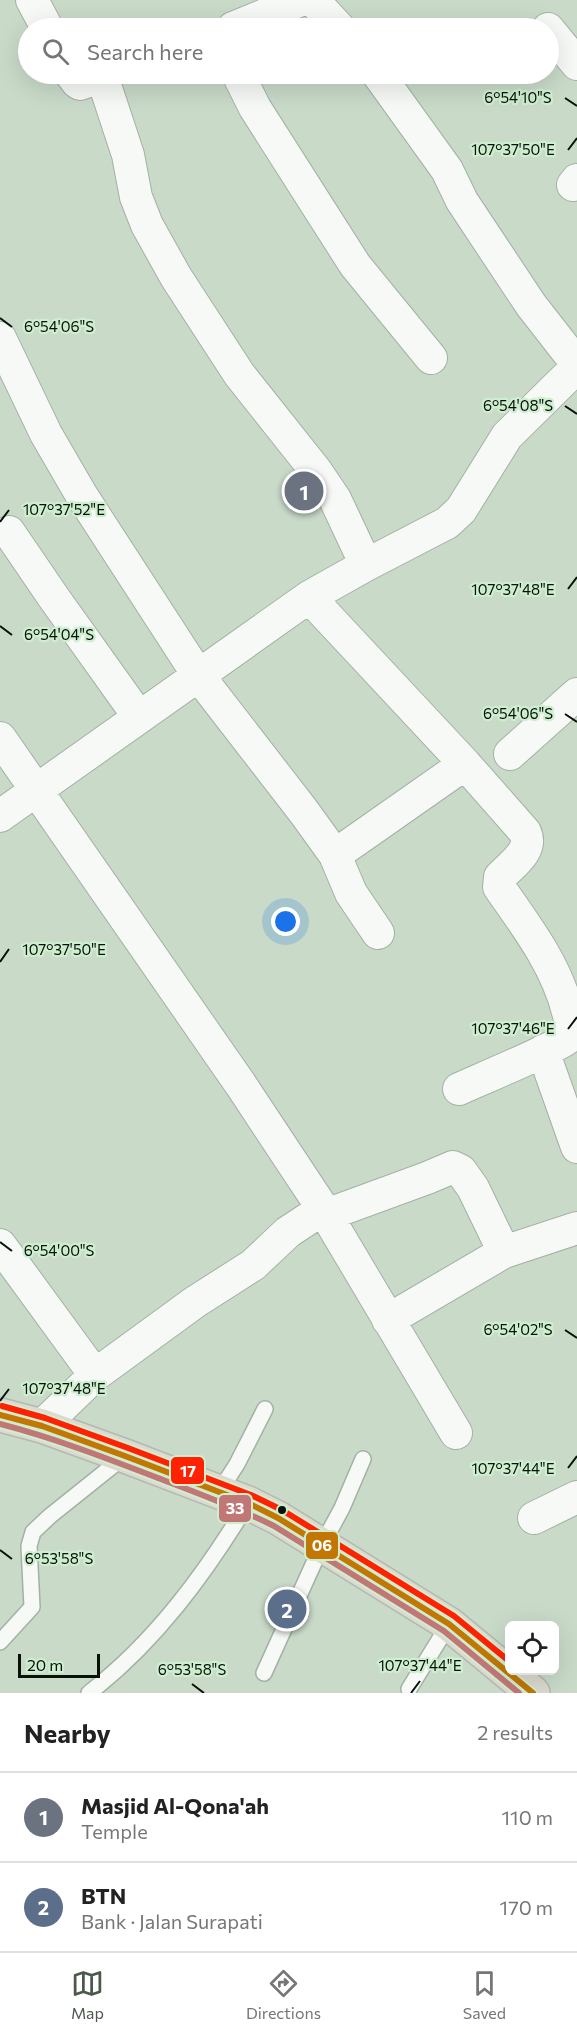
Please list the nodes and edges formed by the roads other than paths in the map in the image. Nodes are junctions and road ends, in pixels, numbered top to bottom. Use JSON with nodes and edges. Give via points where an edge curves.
{"nodes":[{"id":1,"x":32,"y":0,"type":"edge"},
{"id":2,"x":301,"y":0,"type":"edge"},
{"id":3,"x":313,"y":0,"type":"edge"},
{"id":4,"x":42,"y":18,"type":"edge"},
{"id":5,"x":257,"y":18,"type":"edge"},
{"id":6,"x":330,"y":18,"type":"edge"},
{"id":7,"x":559,"y":42,"type":"edge"},
{"id":8,"x":577,"y":64,"type":"edge"},
{"id":9,"x":108,"y":84,"type":"edge"},
{"id":10,"x":243,"y":84,"type":"edge"},
{"id":11,"x":385,"y":84,"type":"edge"},
{"id":12,"x":0,"y":338,"type":"edge"},
{"id":13,"x":431,"y":358,"type":"dead end"},
{"id":14,"x":577,"y":366,"type":"edge"},
{"id":15,"x":9,"y":532,"type":"dead end"},
{"id":16,"x":366,"y":565,"type":"junction"},
{"id":17,"x":309,"y":597,"type":"junction"},
{"id":18,"x":198,"y":675,"type":"junction"},
{"id":19,"x":577,"y":694,"type":"edge"},
{"id":20,"x":139,"y":717,"type":"junction"},
{"id":21,"x":0,"y":738,"type":"edge"},
{"id":22,"x":510,"y":754,"type":"dead end"},
{"id":23,"x":465,"y":764,"type":"junction"},
{"id":24,"x":37,"y":789,"type":"junction"},
{"id":25,"x":0,"y":816,"type":"edge"},
{"id":26,"x":335,"y":855,"type":"junction"},
{"id":27,"x":378,"y":933,"type":"dead end"},
{"id":28,"x":543,"y":1051,"type":"junction"},
{"id":29,"x":459,"y":1089,"type":"dead end"},
{"id":30,"x":577,"y":1147,"type":"edge"},
{"id":31,"x":325,"y":1212,"type":"junction"},
{"id":32,"x":577,"y":1228,"type":"edge"},
{"id":33,"x":0,"y":1245,"type":"edge"},
{"id":34,"x":504,"y":1252,"type":"junction"},
{"id":35,"x":388,"y":1320,"type":"junction"},
{"id":36,"x":95,"y":1375,"type":"junction"},
{"id":37,"x":265,"y":1409,"type":"dead end"},
{"id":38,"x":0,"y":1416,"type":"edge"},
{"id":39,"x":42,"y":1426,"type":"junction"},
{"id":40,"x":456,"y":1432,"type":"dead end"},
{"id":41,"x":125,"y":1456,"type":"junction"},
{"id":42,"x":363,"y":1459,"type":"dead end"},
{"id":43,"x":577,"y":1497,"type":"edge"},
{"id":44,"x":234,"y":1498,"type":"junction"},
{"id":45,"x":534,"y":1518,"type":"dead end"},
{"id":46,"x":322,"y":1545,"type":"junction"},
{"id":47,"x":449,"y":1624,"type":"junction"},
{"id":48,"x":0,"y":1642,"type":"edge"},
{"id":49,"x":264,"y":1673,"type":"dead end"},
{"id":50,"x":409,"y":1689,"type":"dead end"},
{"id":51,"x":518,"y":1689,"type":"edge"},
{"id":52,"x":89,"y":1693,"type":"edge"}],
"edges":[{"from":1,"to":4,"type":"street"},
{"from":2,"to":5,"type":"street"},
{"from":3,"to":6,"type":"street"},
{"from":7,"to":8,"type":"street"},
{"from":9,"to":16,"type":"street","via":[[136,197],[147,225],[239,374],[335,499]]},
{"from":10,"to":13,"type":"street","via":[[355,265]]},
{"from":11,"to":14,"type":"street","via":[[447,170],[462,201],[531,305]]},
{"from":12,"to":18,"type":"street","via":[[46,434],[82,496]]},
{"from":14,"to":16,"type":"street","via":[[507,436],[461,510],[447,523]]},
{"from":15,"to":20,"type":"street"},
{"from":16,"to":17,"type":"street"},
{"from":17,"to":18,"type":"street"},
{"from":17,"to":23,"type":"street"},
{"from":18,"to":20,"type":"street"},
{"from":18,"to":26,"type":"street"},
{"from":19,"to":22,"type":"street"},
{"from":20,"to":24,"type":"street"},
{"from":21,"to":24,"type":"street"},
{"from":23,"to":26,"type":"street"},
{"from":23,"to":28,"type":"street","via":[[528,838],[525,851],[498,883],[548,958],[564,995],[571,1034]]},
{"from":24,"to":25,"type":"street"},
{"from":24,"to":31,"type":"street"},
{"from":26,"to":27,"type":"street","via":[[351,893]]},
{"from":28,"to":29,"type":"street"},
{"from":28,"to":30,"type":"street"},
{"from":31,"to":34,"type":"street","via":[[453,1167],[473,1188]]},
{"from":31,"to":35,"type":"street"},
{"from":31,"to":36,"type":"street","via":[[288,1232],[253,1265]]},
{"from":32,"to":34,"type":"street"},
{"from":33,"to":36,"type":"street"},
{"from":34,"to":35,"type":"street"},
{"from":35,"to":40,"type":"street"},
{"from":36,"to":39,"type":"street"},
{"from":37,"to":44,"type":"lane","via":[[237,1464]]},
{"from":38,"to":39,"type":"highway"},
{"from":39,"to":41,"type":"highway"},
{"from":41,"to":44,"type":"highway"},
{"from":41,"to":48,"type":"lane","via":[[33,1532],[29,1546],[32,1607]]},
{"from":42,"to":46,"type":"lane"},
{"from":43,"to":45,"type":"street"},
{"from":44,"to":46,"type":"highway","via":[[278,1518]]},
{"from":44,"to":52,"type":"lane","via":[[221,1548],[147,1643]]},
{"from":46,"to":47,"type":"highway"},
{"from":46,"to":49,"type":"lane"},
{"from":47,"to":50,"type":"lane"},
{"from":47,"to":51,"type":"highway"}]}
